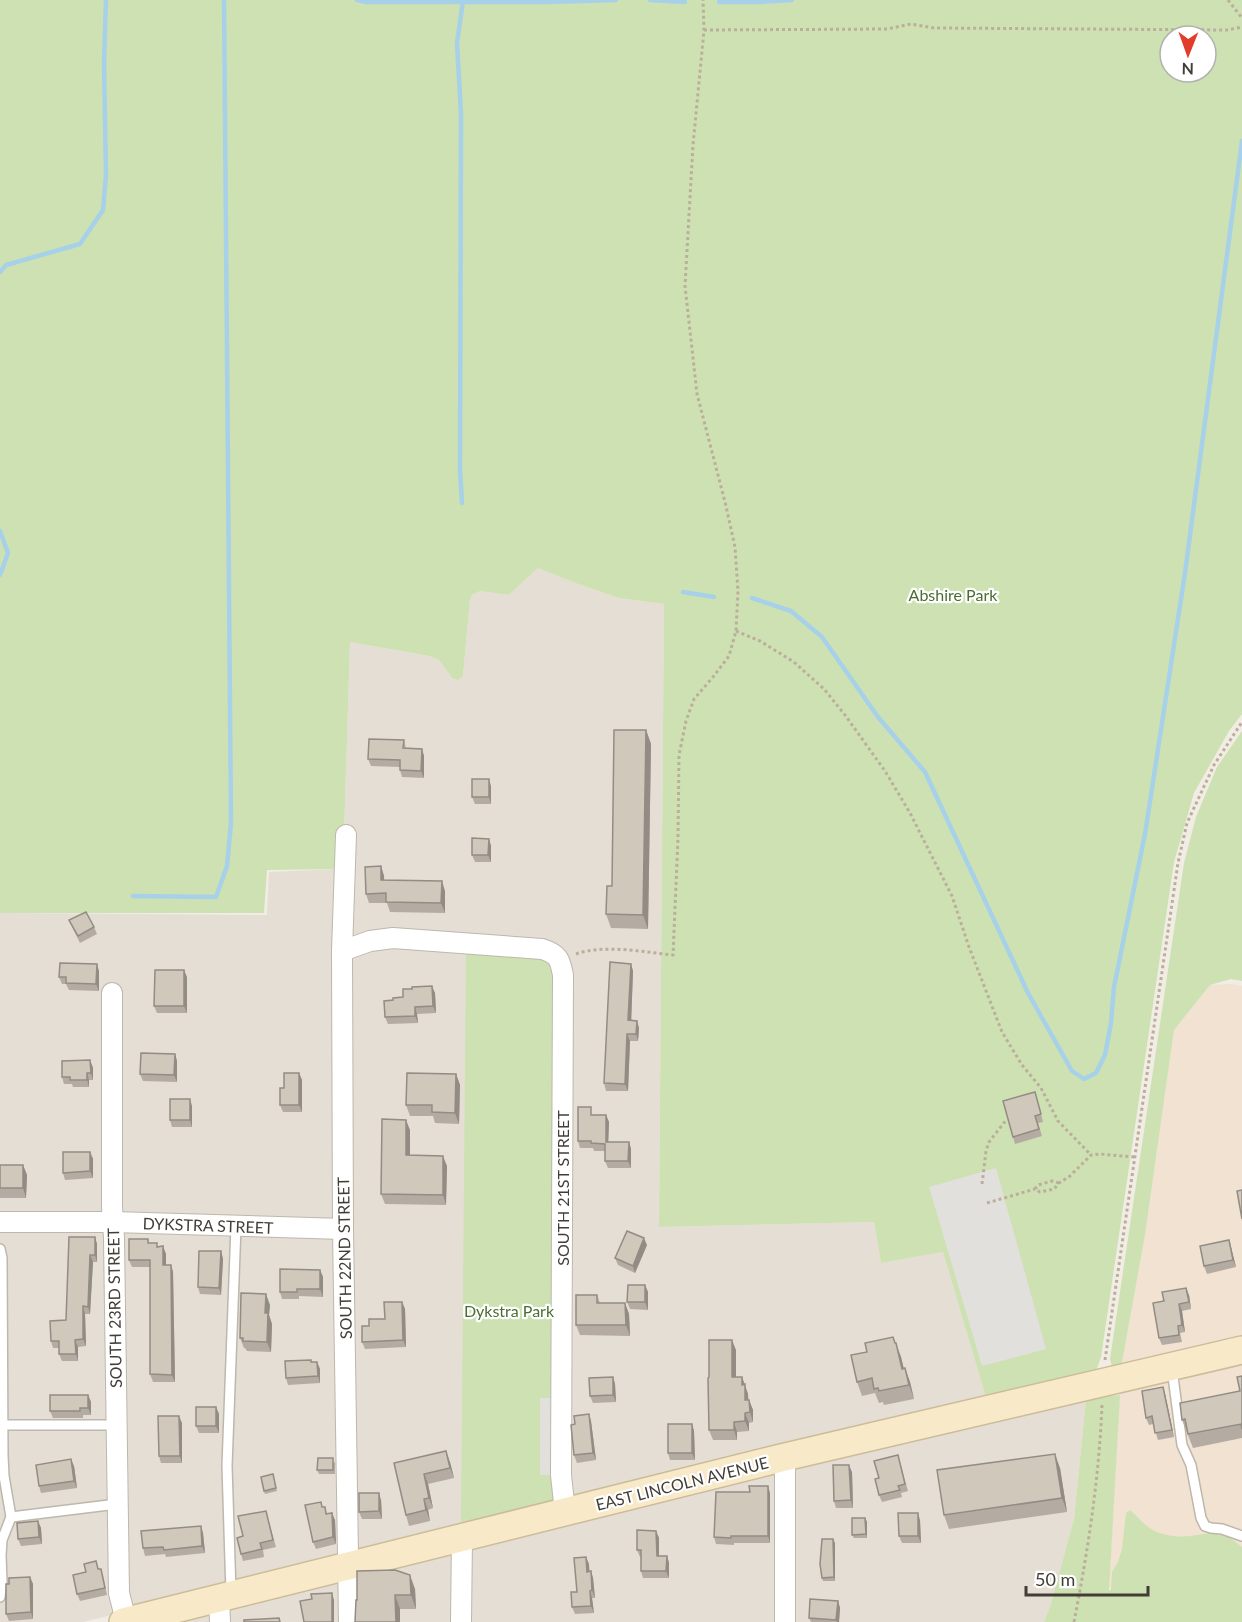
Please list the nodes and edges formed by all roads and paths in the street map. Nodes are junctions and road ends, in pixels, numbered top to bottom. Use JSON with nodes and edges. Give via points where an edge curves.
{"nodes":[{"id":1,"x":703,"y":0,"type":"edge"},
{"id":2,"x":1228,"y":0,"type":"edge"},
{"id":3,"x":1242,"y":18,"type":"edge"},
{"id":4,"x":1242,"y":27,"type":"edge"},
{"id":5,"x":704,"y":30,"type":"junction"},
{"id":6,"x":736,"y":631,"type":"junction"},
{"id":7,"x":1242,"y":722,"type":"edge"},
{"id":8,"x":346,"y":835,"type":"dead end"},
{"id":9,"x":342,"y":951,"type":"junction"},
{"id":10,"x":561,"y":963,"type":"junction"},
{"id":11,"x":112,"y":993,"type":"dead end"},
{"id":12,"x":1007,"y":1119,"type":"edge"},
{"id":13,"x":1091,"y":1155,"type":"junction"},
{"id":14,"x":1135,"y":1157,"type":"junction"},
{"id":15,"x":1059,"y":1183,"type":"junction"},
{"id":16,"x":982,"y":1184,"type":"dead end"},
{"id":17,"x":1035,"y":1189,"type":"junction"},
{"id":18,"x":987,"y":1203,"type":"dead end"},
{"id":19,"x":0,"y":1221,"type":"edge"},
{"id":20,"x":113,"y":1222,"type":"junction"},
{"id":21,"x":236,"y":1226,"type":"junction"},
{"id":22,"x":344,"y":1229,"type":"junction"},
{"id":23,"x":0,"y":1249,"type":"edge"},
{"id":24,"x":1242,"y":1350,"type":"edge"},
{"id":25,"x":1172,"y":1366,"type":"junction"},
{"id":26,"x":1103,"y":1383,"type":"junction"},
{"id":27,"x":2,"y":1425,"type":"edge"},
{"id":28,"x":116,"y":1425,"type":"junction"},
{"id":29,"x":784,"y":1457,"type":"junction"},
{"id":30,"x":117,"y":1504,"type":"junction"},
{"id":31,"x":565,"y":1512,"type":"junction"},
{"id":32,"x":11,"y":1517,"type":"junction"},
{"id":33,"x":1242,"y":1536,"type":"edge"},
{"id":34,"x":462,"y":1537,"type":"junction"},
{"id":35,"x":348,"y":1566,"type":"junction"},
{"id":36,"x":0,"y":1597,"type":"edge"},
{"id":37,"x":223,"y":1605,"type":"edge"},
{"id":38,"x":125,"y":1622,"type":"edge"},
{"id":39,"x":349,"y":1622,"type":"edge"},
{"id":40,"x":461,"y":1622,"type":"edge"},
{"id":41,"x":785,"y":1622,"type":"edge"},
{"id":42,"x":1074,"y":1622,"type":"edge"}],
"edges":[{"from":1,"to":5,"type":"path"},
{"from":2,"to":3,"type":"path"},
{"from":4,"to":5,"type":"path","via":[[934,28],[911,24],[887,29]]},
{"from":5,"to":6,"type":"path","via":[[685,286],[697,394],[735,547]]},
{"from":6,"to":10,"type":"path","via":[[729,656],[694,699],[679,755],[673,955],[598,950],[579,953]]},
{"from":6,"to":13,"type":"path","via":[[794,662],[824,689],[885,771],[952,896],[1002,1032],[1041,1088],[1058,1121]]},
{"from":7,"to":14,"type":"path","via":[[1214,765],[1182,843]]},
{"from":8,"to":9,"type":"street","name":"SOUTH 22ND STREET"},
{"from":9,"to":10,"type":"street","via":[[393,938],[542,949],[552,952]]},
{"from":9,"to":22,"type":"street","name":"SOUTH 22ND STREET"},
{"from":10,"to":31,"type":"street","name":"SOUTH 21ST STREET","via":[[561,1475]]},
{"from":11,"to":20,"type":"street","name":"SOUTH 23RD STREET"},
{"from":12,"to":16,"type":"path","via":[[989,1142]]},
{"from":13,"to":14,"type":"path"},
{"from":13,"to":15,"type":"path"},
{"from":14,"to":26,"type":"path"},
{"from":15,"to":17,"type":"path","via":[[1052,1181]]},
{"from":15,"to":17,"type":"path","via":[[1054,1189]]},
{"from":17,"to":18,"type":"path"},
{"from":19,"to":20,"type":"street","name":"DYKSTRA STREET"},
{"from":20,"to":21,"type":"street","name":"DYKSTRA STREET"},
{"from":20,"to":28,"type":"street","name":"SOUTH 23RD STREET"},
{"from":21,"to":22,"type":"street","name":"DYKSTRA STREET"},
{"from":21,"to":37,"type":"lane"},
{"from":22,"to":35,"type":"street","name":"SOUTH 22ND STREET"},
{"from":23,"to":27,"type":"lane"},
{"from":24,"to":25,"type":"main road","name":"EAST LINCOLN AVENUE"},
{"from":25,"to":26,"type":"main road","name":"EAST LINCOLN AVENUE"},
{"from":25,"to":33,"type":"lane","via":[[1182,1445],[1191,1465],[1201,1518],[1205,1526]]},
{"from":26,"to":29,"type":"main road","name":"EAST LINCOLN AVENUE"},
{"from":26,"to":42,"type":"path","via":[[1095,1496]]},
{"from":27,"to":28,"type":"lane"},
{"from":27,"to":32,"type":"lane"},
{"from":28,"to":30,"type":"street","name":"SOUTH 23RD STREET"},
{"from":29,"to":31,"type":"main road","name":"EAST LINCOLN AVENUE"},
{"from":29,"to":41,"type":"street"},
{"from":30,"to":32,"type":"lane"},
{"from":30,"to":38,"type":"street","name":"SOUTH 23RD STREET","via":[[119,1593]]},
{"from":31,"to":34,"type":"main road","name":"EAST LINCOLN AVENUE"},
{"from":32,"to":36,"type":"lane","via":[[2,1540]]},
{"from":34,"to":35,"type":"main road","name":"EAST LINCOLN AVENUE"},
{"from":34,"to":40,"type":"street"},
{"from":35,"to":37,"type":"main road","name":"EAST LINCOLN AVENUE"},
{"from":35,"to":39,"type":"street","name":"SOUTH 22ND STREET"},
{"from":37,"to":38,"type":"main road","name":"EAST LINCOLN AVENUE"}]}
